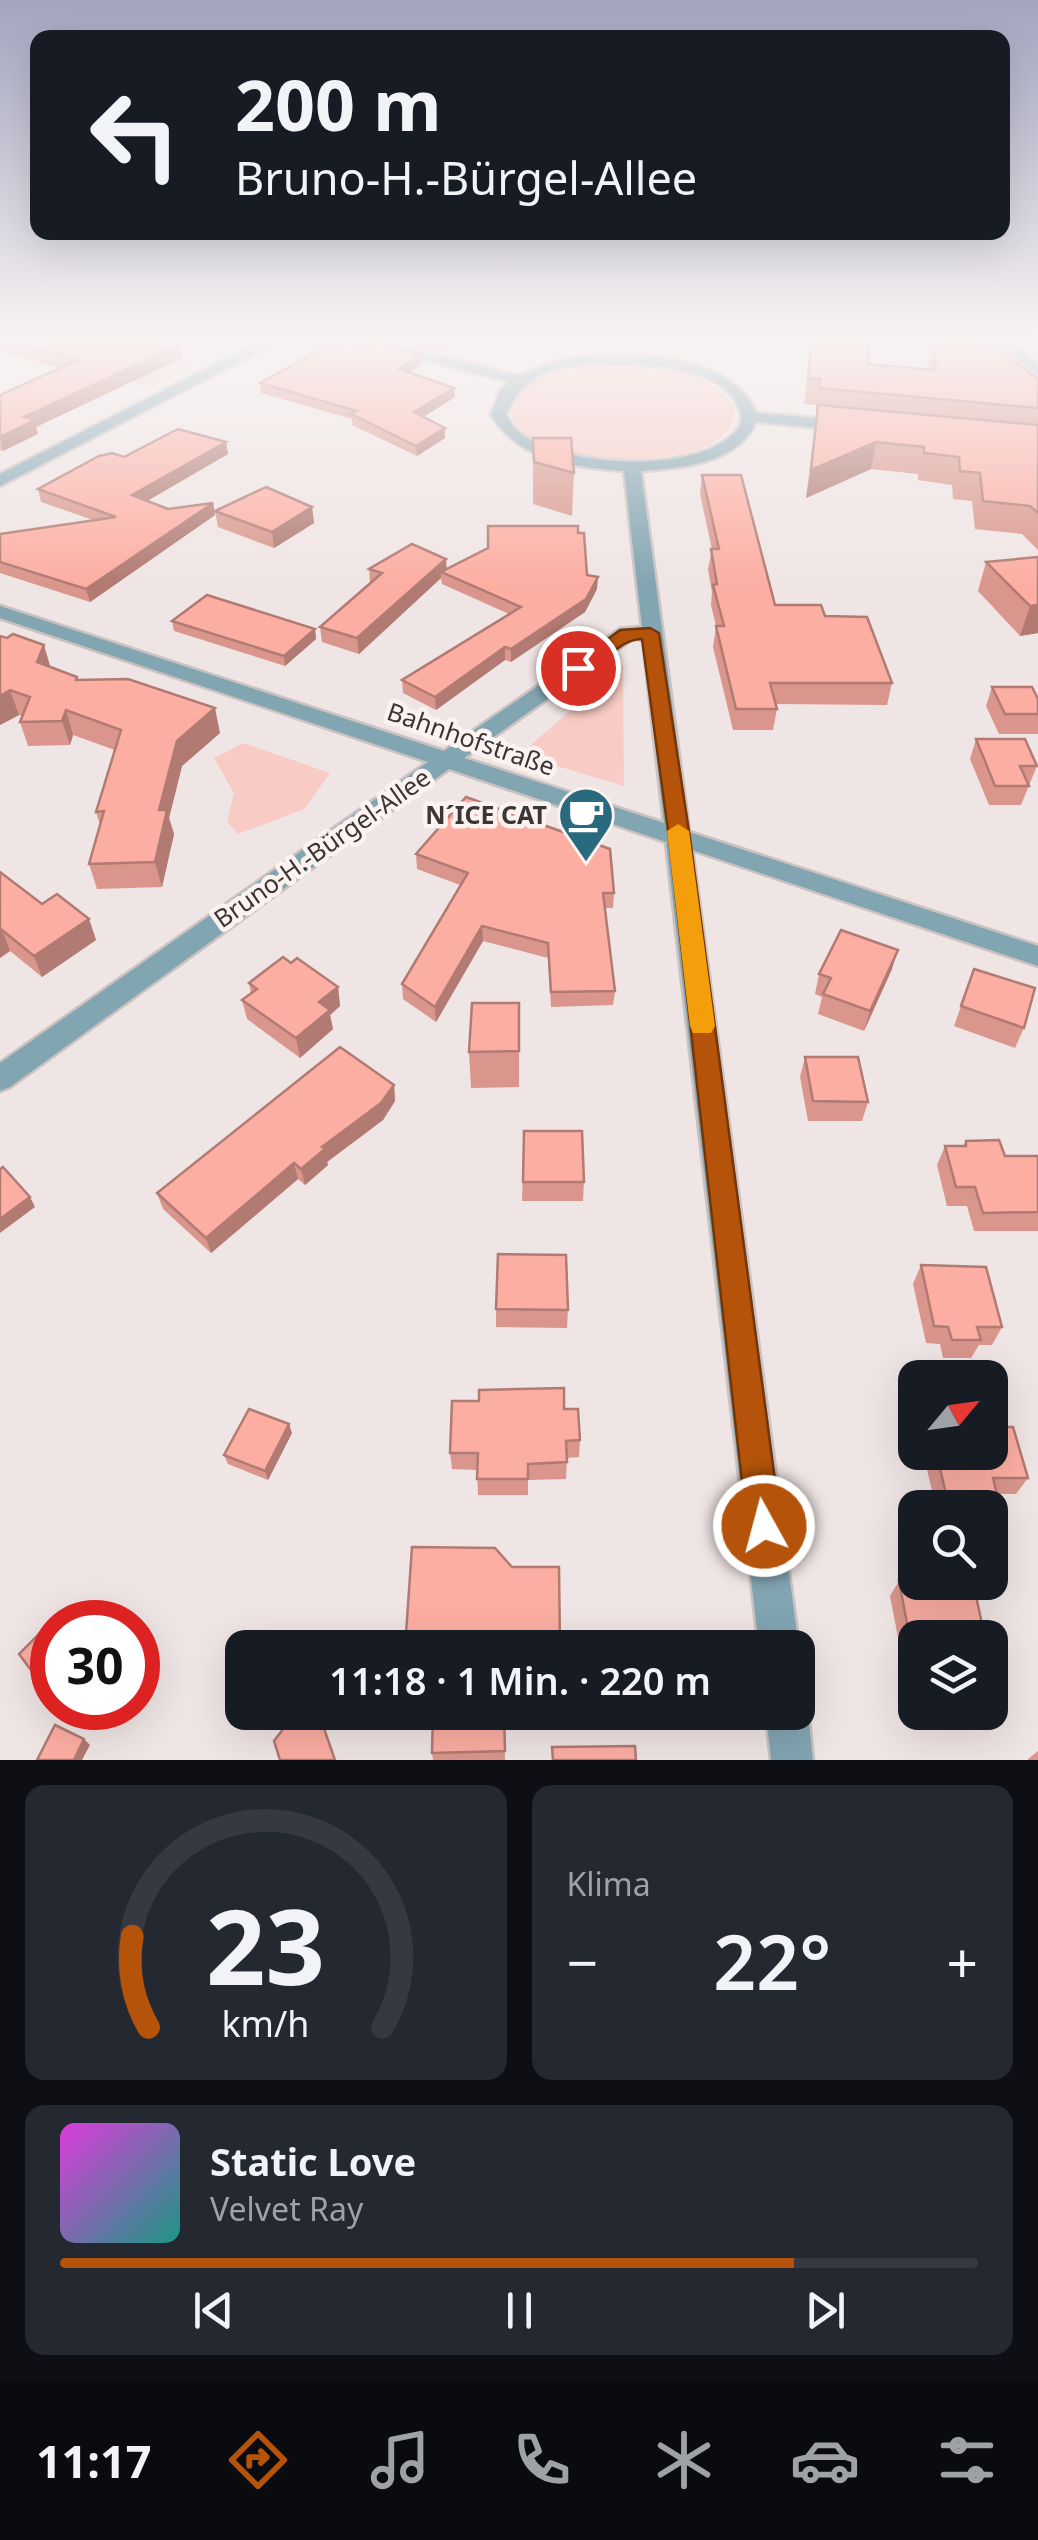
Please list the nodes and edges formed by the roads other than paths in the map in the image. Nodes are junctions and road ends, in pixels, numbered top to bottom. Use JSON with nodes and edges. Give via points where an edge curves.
{"nodes":[{"id":1,"x":119,"y":420,"type":"edge"},
{"id":2,"x":503,"y":420,"type":"edge"},
{"id":3,"x":748,"y":420,"type":"edge"},
{"id":4,"x":784,"y":420,"type":"edge"},
{"id":5,"x":868,"y":428,"type":"edge"},
{"id":6,"x":632,"y":468,"type":"junction"},
{"id":7,"x":0,"y":482,"type":"edge"},
{"id":8,"x":0,"y":612,"type":"edge"},
{"id":9,"x":650,"y":633,"type":"junction"},
{"id":10,"x":450,"y":760,"type":"junction"},
{"id":11,"x":680,"y":838,"type":"junction"},
{"id":12,"x":1038,"y":956,"type":"edge"},
{"id":13,"x":0,"y":1079,"type":"edge"},
{"id":14,"x":777,"y":1630,"type":"edge"},
{"id":15,"x":789,"y":1730,"type":"edge"},
{"id":16,"x":792,"y":1760,"type":"edge"}],
"edges":[{"from":1,"to":7,"type":"street"},
{"from":2,"to":6,"type":"street","via":[[520,441],[568,460]]},
{"from":3,"to":6,"type":"street","via":[[737,440],[710,455]]},
{"from":4,"to":5,"type":"street"},
{"from":6,"to":9,"type":"street"},
{"from":8,"to":10,"type":"street","name":"Bahnhofstraße"},
{"from":9,"to":10,"type":"street","name":"Bruno-H.-Bürgel-Allee","via":[[627,634]]},
{"from":9,"to":11,"type":"street"},
{"from":10,"to":11,"type":"street","name":"Bahnhofstraße"},
{"from":10,"to":13,"type":"street","name":"Bruno-H.-Bürgel-Allee"},
{"from":11,"to":12,"type":"street","name":"Bahnhofstraße"},
{"from":11,"to":14,"type":"street"},
{"from":15,"to":16,"type":"street"}]}
